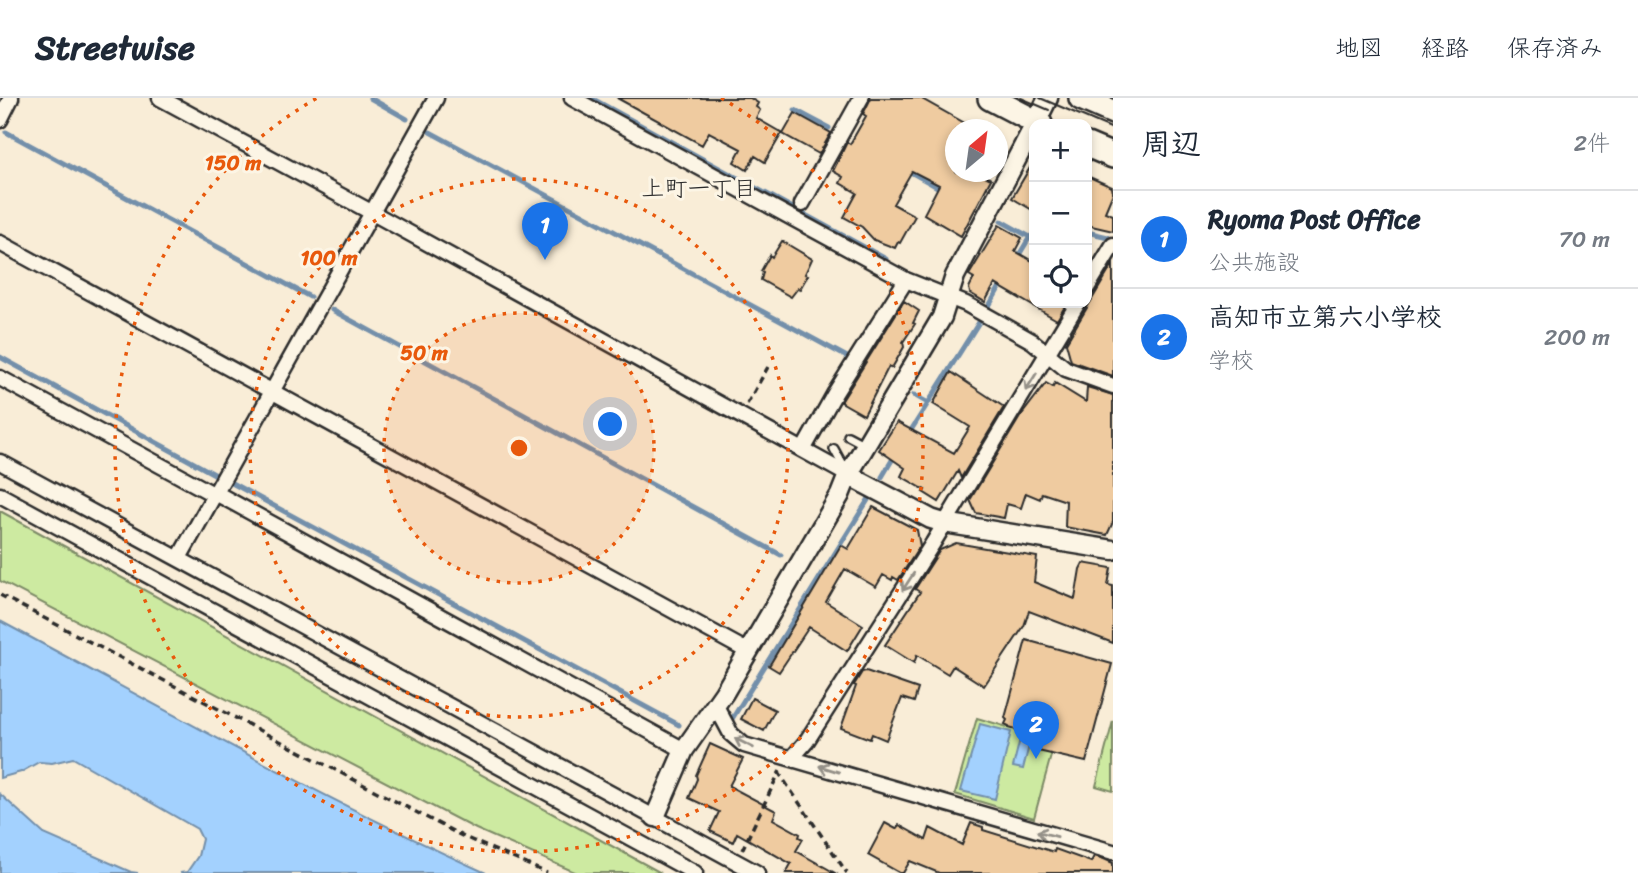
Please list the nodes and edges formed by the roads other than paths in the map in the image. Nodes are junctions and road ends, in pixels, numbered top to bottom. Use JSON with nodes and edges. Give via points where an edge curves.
{"nodes":[{"id":1,"x":11,"y":98,"type":"edge"},
{"id":2,"x":160,"y":98,"type":"edge"},
{"id":3,"x":436,"y":98,"type":"edge"},
{"id":4,"x":572,"y":98,"type":"edge"},
{"id":5,"x":861,"y":98,"type":"edge"},
{"id":6,"x":990,"y":98,"type":"edge"},
{"id":7,"x":1048,"y":98,"type":"edge"},
{"id":8,"x":1081,"y":98,"type":"edge"},
{"id":9,"x":1113,"y":112,"type":"edge"},
{"id":10,"x":1038,"y":119,"type":"edge"},
{"id":11,"x":0,"y":120,"type":"edge"},
{"id":12,"x":1029,"y":120,"type":"edge"},
{"id":13,"x":1029,"y":137,"type":"edge"},
{"id":14,"x":1092,"y":147,"type":"edge"},
{"id":15,"x":1113,"y":156,"type":"edge"},
{"id":16,"x":802,"y":204,"type":"dead end"},
{"id":17,"x":371,"y":212,"type":"junction"},
{"id":18,"x":0,"y":243,"type":"edge"},
{"id":19,"x":1113,"y":245,"type":"edge"},
{"id":20,"x":1092,"y":280,"type":"edge"},
{"id":21,"x":906,"y":281,"type":"junction"},
{"id":22,"x":949,"y":297,"type":"junction"},
{"id":23,"x":1075,"y":308,"type":"edge"},
{"id":24,"x":1048,"y":354,"type":"junction"},
{"id":25,"x":0,"y":378,"type":"edge"},
{"id":26,"x":1113,"y":386,"type":"edge"},
{"id":27,"x":273,"y":391,"type":"junction"},
{"id":28,"x":848,"y":436,"type":"dead end"},
{"id":29,"x":866,"y":445,"type":"junction"},
{"id":30,"x":834,"y":449,"type":"dead end"},
{"id":31,"x":803,"y":450,"type":"junction"},
{"id":32,"x":0,"y":462,"type":"edge"},
{"id":33,"x":848,"y":475,"type":"junction"},
{"id":34,"x":214,"y":493,"type":"junction"},
{"id":35,"x":0,"y":495,"type":"edge"},
{"id":36,"x":944,"y":523,"type":"junction"},
{"id":37,"x":1113,"y":550,"type":"edge"},
{"id":38,"x":179,"y":558,"type":"junction"},
{"id":39,"x":750,"y":652,"type":"junction"},
{"id":40,"x":715,"y":704,"type":"junction"},
{"id":41,"x":684,"y":750,"type":"junction"},
{"id":42,"x":792,"y":758,"type":"junction"},
{"id":43,"x":655,"y":817,"type":"junction"},
{"id":44,"x":1113,"y":852,"type":"edge"},
{"id":45,"x":695,"y":873,"type":"edge"},
{"id":46,"x":757,"y":873,"type":"edge"}],
"edges":[{"from":1,"to":11,"type":"street"},
{"from":2,"to":17,"type":"street"},
{"from":3,"to":17,"type":"street"},
{"from":4,"to":21,"type":"street","via":[[772,213]]},
{"from":5,"to":16,"type":"street","via":[[845,114],[811,176]]},
{"from":6,"to":12,"type":"highway"},
{"from":7,"to":10,"type":"street"},
{"from":8,"to":9,"type":"highway"},
{"from":13,"to":22,"type":"street","via":[[955,276]]},
{"from":14,"to":15,"type":"highway"},
{"from":17,"to":27,"type":"street"},
{"from":17,"to":31,"type":"street"},
{"from":18,"to":27,"type":"street"},
{"from":19,"to":20,"type":"street"},
{"from":21,"to":22,"type":"street"},
{"from":21,"to":31,"type":"street"},
{"from":22,"to":24,"type":"street"},
{"from":22,"to":29,"type":"street","via":[[942,317]]},
{"from":23,"to":24,"type":"street"},
{"from":24,"to":26,"type":"street","via":[[1066,369]]},
{"from":24,"to":36,"type":"street","one_way":true},
{"from":25,"to":34,"type":"street"},
{"from":27,"to":34,"type":"street"},
{"from":27,"to":39,"type":"street"},
{"from":28,"to":29,"type":"lane"},
{"from":29,"to":33,"type":"street"},
{"from":30,"to":33,"type":"lane"},
{"from":31,"to":33,"type":"street"},
{"from":32,"to":38,"type":"street"},
{"from":33,"to":36,"type":"street"},
{"from":33,"to":39,"type":"street"},
{"from":34,"to":38,"type":"street"},
{"from":34,"to":41,"type":"street"},
{"from":35,"to":45,"type":"street"},
{"from":36,"to":37,"type":"street"},
{"from":36,"to":42,"type":"street","one_way":true},
{"from":38,"to":43,"type":"street"},
{"from":39,"to":40,"type":"street"},
{"from":40,"to":41,"type":"street"},
{"from":42,"to":40,"type":"street","one_way":true,"via":[[737,741]]},
{"from":41,"to":43,"type":"street"},
{"from":44,"to":42,"type":"street","one_way":true},
{"from":43,"to":46,"type":"street"}]}
